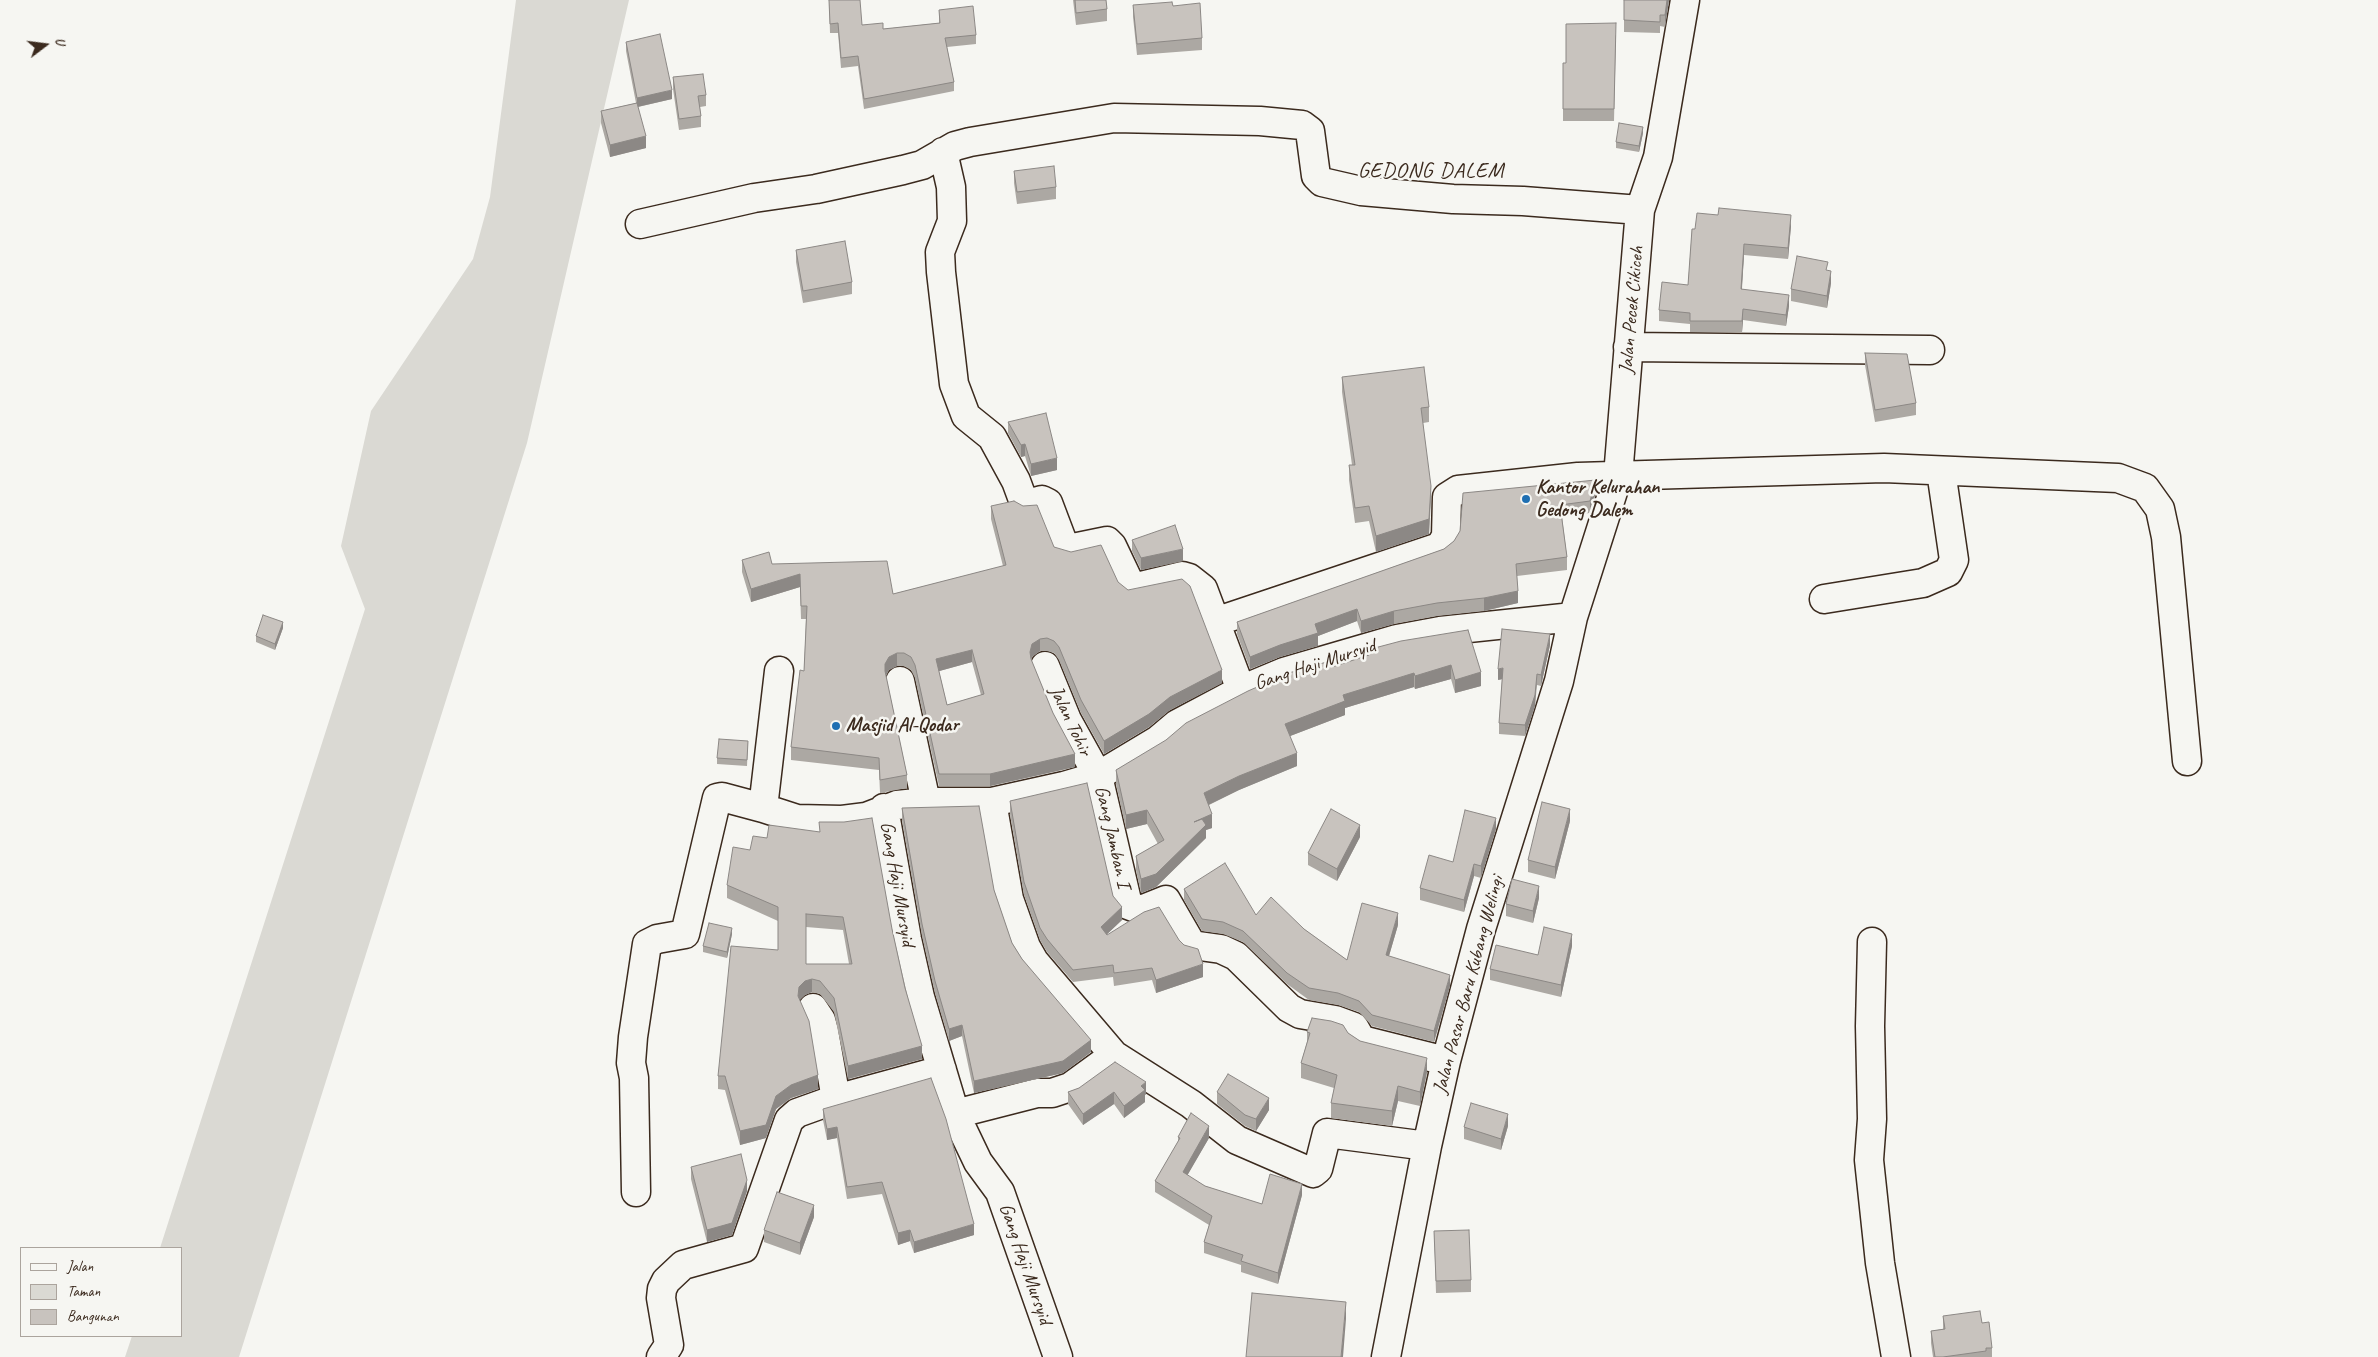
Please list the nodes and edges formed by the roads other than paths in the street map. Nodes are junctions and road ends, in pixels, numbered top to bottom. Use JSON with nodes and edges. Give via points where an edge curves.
{"nodes":[{"id":1,"x":1685,"y":0,"type":"edge"},
{"id":2,"x":943,"y":152,"type":"junction"},
{"id":3,"x":1640,"y":210,"type":"junction"},
{"id":4,"x":640,"y":224,"type":"dead end"},
{"id":5,"x":1628,"y":347,"type":"junction"},
{"id":6,"x":1930,"y":350,"type":"dead end"},
{"id":7,"x":1941,"y":471,"type":"junction"},
{"id":8,"x":1618,"y":476,"type":"junction"},
{"id":9,"x":1824,"y":599,"type":"dead end"},
{"id":10,"x":1573,"y":618,"type":"junction"},
{"id":11,"x":1215,"y":622,"type":"junction"},
{"id":12,"x":1045,"y":666,"type":"dead end"},
{"id":13,"x":779,"y":671,"type":"dead end"},
{"id":14,"x":900,"y":681,"type":"dead end"},
{"id":15,"x":1241,"y":690,"type":"junction"},
{"id":16,"x":2187,"y":761,"type":"dead end"},
{"id":17,"x":1098,"y":776,"type":"junction"},
{"id":18,"x":926,"y":802,"type":"junction"},
{"id":19,"x":992,"y":802,"type":"junction"},
{"id":20,"x":763,"y":808,"type":"junction"},
{"id":21,"x":884,"y":808,"type":"junction"},
{"id":22,"x":1872,"y":942,"type":"dead end"},
{"id":23,"x":813,"y":1008,"type":"dead end"},
{"id":24,"x":1114,"y":1055,"type":"junction"},
{"id":25,"x":1446,"y":1061,"type":"junction"},
{"id":26,"x":942,"y":1070,"type":"junction"},
{"id":27,"x":836,"y":1099,"type":"junction"},
{"id":28,"x":954,"y":1114,"type":"junction"},
{"id":29,"x":1427,"y":1146,"type":"junction"},
{"id":30,"x":636,"y":1192,"type":"dead end"},
{"id":31,"x":661,"y":1357,"type":"edge"},
{"id":32,"x":1058,"y":1357,"type":"edge"},
{"id":33,"x":1386,"y":1357,"type":"edge"},
{"id":34,"x":1896,"y":1357,"type":"edge"}],
"edges":[{"from":1,"to":3,"type":"street","name":"Jalan Pecek Cikiceh","via":[[1658,157]]},
{"from":2,"to":3,"type":"street","via":[[986,138],[1114,118],[1260,120],[1302,125],[1310,131],[1316,176],[1331,185],[1361,191],[1453,199]]},
{"from":2,"to":4,"type":"street","via":[[922,165],[902,170]]},
{"from":2,"to":11,"type":"street","via":[[951,187],[952,221],[940,252],[941,272],[954,384],[966,416],[992,437],[1023,500],[1027,504],[1042,500],[1048,502],[1065,548],[1107,541],[1132,588],[1182,576],[1189,578],[1203,589]]},
{"from":3,"to":5,"type":"street","name":"Jalan Pecek Cikiceh"},
{"from":5,"to":6,"type":"street"},
{"from":5,"to":8,"type":"street","name":"Jalan Pecek Cikiceh"},
{"from":7,"to":8,"type":"street","via":[[1884,468]]},
{"from":7,"to":9,"type":"street","via":[[1954,560],[1948,572],[1923,583]]},
{"from":7,"to":16,"type":"street","via":[[2118,478],[2145,488],[2154,498],[2166,537]]},
{"from":8,"to":10,"type":"street","name":"Jalan Pecek Cikiceh"},
{"from":8,"to":11,"type":"street","via":[[1458,490],[1447,497],[1446,536],[1436,548]]},
{"from":10,"to":15,"type":"street","name":"Gang Haji Mursyid","via":[[1471,626],[1397,639],[1284,672]]},
{"from":10,"to":25,"type":"street","name":"Jalan Pasar Baru Kubang Welingi","via":[[1559,681],[1481,929]]},
{"from":11,"to":15,"type":"street"},
{"from":12,"to":17,"type":"street","name":"Jalan Tohir","via":[[1067,720]]},
{"from":13,"to":20,"type":"street"},
{"from":14,"to":18,"type":"street"},
{"from":15,"to":17,"type":"street","name":"Gang Haji Mursyid","via":[[1177,724],[1158,740]]},
{"from":17,"to":19,"type":"street","name":"Gang Haji Mursyid"},
{"from":17,"to":25,"type":"street","name":"Gang Jamban I","via":[[1128,905],[1141,910],[1166,900],[1192,945],[1221,949],[1236,956],[1289,1008],[1300,1014],[1354,1027],[1363,1040]]},
{"from":18,"to":19,"type":"street","name":"Gang Haji Mursyid"},
{"from":18,"to":21,"type":"street","name":"Gang Haji Mursyid"},
{"from":19,"to":24,"type":"street","via":[[1010,899],[1026,947],[1034,961]]},
{"from":20,"to":21,"type":"street","via":[[797,819],[842,820],[866,817]]},
{"from":20,"to":30,"type":"street","via":[[717,798],[685,934],[647,944],[632,1046]]},
{"from":21,"to":26,"type":"street","name":"Gang Haji Mursyid","via":[[913,968]]},
{"from":22,"to":34,"type":"street","via":[[1870,1160],[1880,1263]]},
{"from":23,"to":27,"type":"street","via":[[824,1031]]},
{"from":24,"to":28,"type":"street","via":[[1070,1087]]},
{"from":24,"to":29,"type":"street","via":[[1191,1104],[1236,1140],[1312,1172],[1318,1170],[1327,1133]]},
{"from":25,"to":29,"type":"street","name":"Jalan Pasar Baru Kubang Welingi"},
{"from":26,"to":27,"type":"street"},
{"from":26,"to":28,"type":"street","name":"Gang Haji Mursyid"},
{"from":27,"to":31,"type":"street","via":[[797,1113],[790,1120],[744,1248],[683,1265],[666,1281],[661,1298],[669,1346]]},
{"from":28,"to":32,"type":"street","name":"Gang Haji Mursyid","via":[[978,1162],[1000,1192]]},
{"from":29,"to":33,"type":"street","name":"Jalan Pasar Baru Kubang Welingi"}]}
